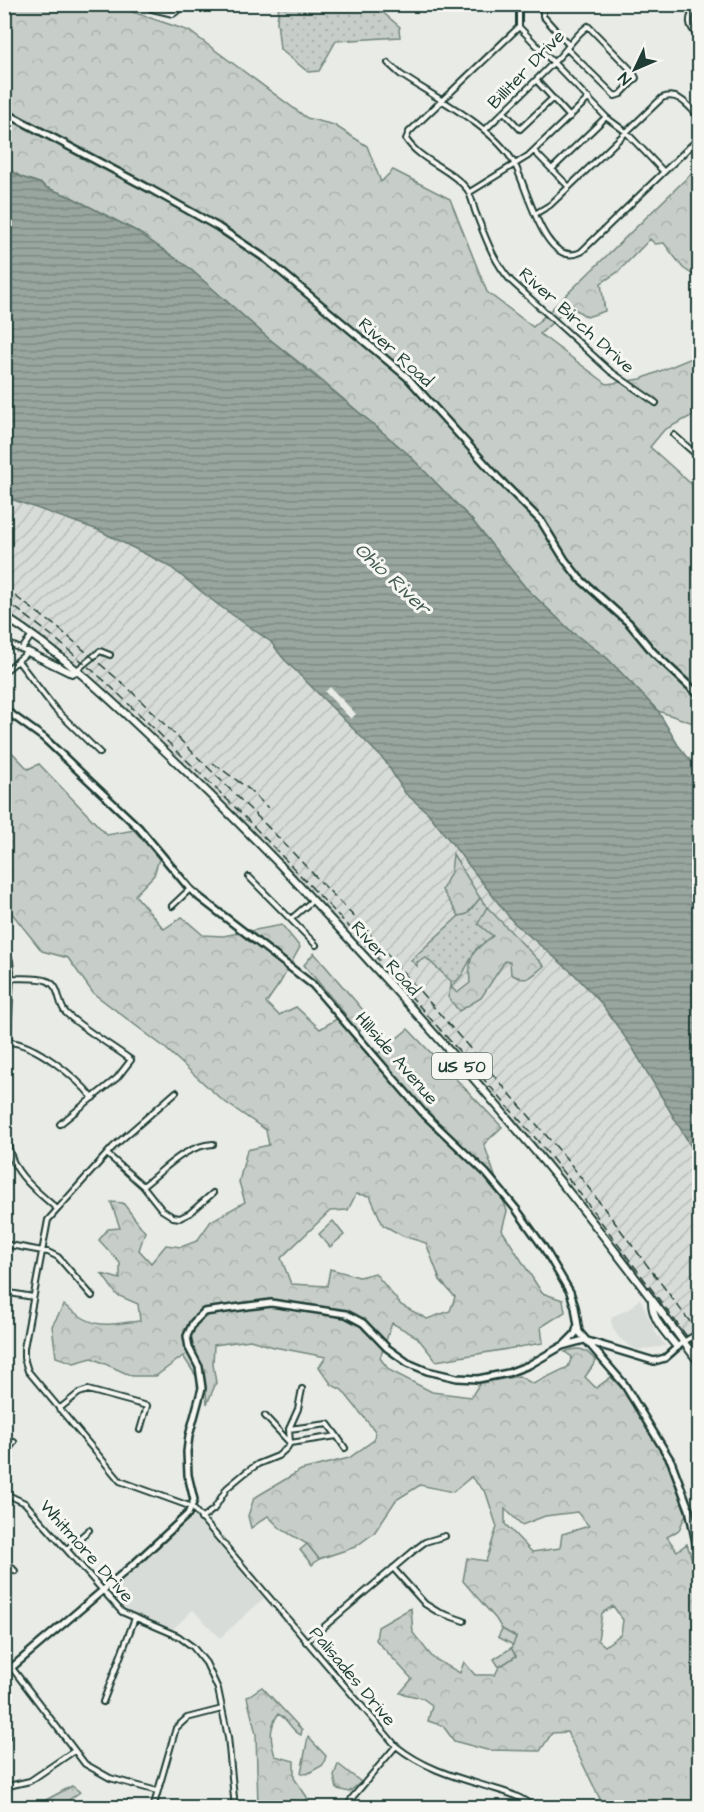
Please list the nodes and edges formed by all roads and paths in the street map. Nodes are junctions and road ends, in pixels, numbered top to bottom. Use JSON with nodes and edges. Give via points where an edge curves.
{"nodes":[{"id":1,"x":145,"y":4,"type":"edge"},
{"id":2,"x":180,"y":4,"type":"edge"},
{"id":3,"x":519,"y":4,"type":"edge"},
{"id":4,"x":543,"y":4,"type":"edge"},
{"id":5,"x":697,"y":4,"type":"edge"},
{"id":6,"x":519,"y":27,"type":"junction"},
{"id":7,"x":699,"y":38,"type":"edge"},
{"id":8,"x":568,"y":46,"type":"junction"},
{"id":9,"x":388,"y":63,"type":"dead end"},
{"id":10,"x":554,"y":63,"type":"junction"},
{"id":11,"x":536,"y":81,"type":"junction"},
{"id":12,"x":553,"y":98,"type":"junction"},
{"id":13,"x":589,"y":98,"type":"junction"},
{"id":14,"x":442,"y":102,"type":"junction"},
{"id":15,"x":4,"y":112,"type":"edge"},
{"id":16,"x":504,"y":112,"type":"junction"},
{"id":17,"x":570,"y":117,"type":"junction"},
{"id":18,"x":606,"y":117,"type":"junction"},
{"id":19,"x":699,"y":118,"type":"edge"},
{"id":20,"x":485,"y":130,"type":"junction"},
{"id":21,"x":626,"y":132,"type":"junction"},
{"id":22,"x":699,"y":137,"type":"edge"},
{"id":23,"x":534,"y":151,"type":"junction"},
{"id":24,"x":515,"y":164,"type":"junction"},
{"id":25,"x":552,"y":169,"type":"junction"},
{"id":26,"x":664,"y":172,"type":"junction"},
{"id":27,"x":569,"y":187,"type":"junction"},
{"id":28,"x":470,"y":192,"type":"junction"},
{"id":29,"x":535,"y":214,"type":"junction"},
{"id":30,"x":656,"y":403,"type":"dead end"},
{"id":31,"x":674,"y":435,"type":"dead end"},
{"id":32,"x":699,"y":458,"type":"edge"},
{"id":33,"x":4,"y":616,"type":"edge"},
{"id":34,"x":32,"y":634,"type":"junction"},
{"id":35,"x":4,"y":642,"type":"edge"},
{"id":36,"x":25,"y":651,"type":"junction"},
{"id":37,"x":110,"y":655,"type":"dead end"},
{"id":38,"x":18,"y":661,"type":"junction"},
{"id":39,"x":78,"y":670,"type":"junction"},
{"id":40,"x":4,"y":672,"type":"edge"},
{"id":41,"x":699,"y":696,"type":"edge"},
{"id":42,"x":4,"y":709,"type":"edge"},
{"id":43,"x":100,"y":753,"type":"dead end"},
{"id":44,"x":249,"y":878,"type":"dead end"},
{"id":45,"x":190,"y":889,"type":"junction"},
{"id":46,"x":313,"y":900,"type":"junction"},
{"id":47,"x":172,"y":906,"type":"dead end"},
{"id":48,"x":291,"y":919,"type":"junction"},
{"id":49,"x":4,"y":945,"type":"edge"},
{"id":50,"x":316,"y":945,"type":"dead end"},
{"id":51,"x":11,"y":978,"type":"junction"},
{"id":52,"x":8,"y":1042,"type":"junction"},
{"id":53,"x":4,"y":1056,"type":"edge"},
{"id":54,"x":176,"y":1092,"type":"dead end"},
{"id":55,"x":93,"y":1098,"type":"junction"},
{"id":56,"x":4,"y":1124,"type":"edge"},
{"id":57,"x":60,"y":1124,"type":"dead end"},
{"id":58,"x":213,"y":1144,"type":"dead end"},
{"id":59,"x":107,"y":1154,"type":"junction"},
{"id":60,"x":143,"y":1186,"type":"junction"},
{"id":61,"x":213,"y":1193,"type":"dead end"},
{"id":62,"x":57,"y":1209,"type":"junction"},
{"id":63,"x":4,"y":1244,"type":"edge"},
{"id":64,"x":42,"y":1251,"type":"junction"},
{"id":65,"x":4,"y":1292,"type":"edge"},
{"id":66,"x":92,"y":1296,"type":"dead end"},
{"id":67,"x":33,"y":1297,"type":"junction"},
{"id":68,"x":577,"y":1327,"type":"junction"},
{"id":69,"x":699,"y":1332,"type":"edge"},
{"id":70,"x":584,"y":1340,"type":"junction"},
{"id":71,"x":601,"y":1345,"type":"junction"},
{"id":72,"x":680,"y":1345,"type":"junction"},
{"id":73,"x":562,"y":1346,"type":"junction"},
{"id":74,"x":596,"y":1353,"type":"junction"},
{"id":75,"x":699,"y":1364,"type":"edge"},
{"id":76,"x":302,"y":1389,"type":"dead end"},
{"id":77,"x":59,"y":1409,"type":"junction"},
{"id":78,"x":265,"y":1416,"type":"dead end"},
{"id":79,"x":289,"y":1429,"type":"junction"},
{"id":80,"x":140,"y":1430,"type":"dead end"},
{"id":81,"x":337,"y":1436,"type":"junction"},
{"id":82,"x":14,"y":1442,"type":"dead end"},
{"id":83,"x":290,"y":1443,"type":"junction"},
{"id":84,"x":345,"y":1448,"type":"dead end"},
{"id":85,"x":4,"y":1456,"type":"edge"},
{"id":86,"x":4,"y":1493,"type":"edge"},
{"id":87,"x":192,"y":1507,"type":"junction"},
{"id":88,"x":201,"y":1519,"type":"junction"},
{"id":89,"x":693,"y":1524,"type":"junction"},
{"id":90,"x":699,"y":1527,"type":"edge"},
{"id":91,"x":88,"y":1530,"type":"dead end"},
{"id":92,"x":445,"y":1536,"type":"dead end"},
{"id":93,"x":67,"y":1549,"type":"junction"},
{"id":94,"x":4,"y":1559,"type":"edge"},
{"id":95,"x":699,"y":1562,"type":"edge"},
{"id":96,"x":393,"y":1568,"type":"junction"},
{"id":97,"x":15,"y":1571,"type":"dead end"},
{"id":98,"x":103,"y":1589,"type":"junction"},
{"id":99,"x":135,"y":1618,"type":"junction"},
{"id":100,"x":464,"y":1621,"type":"dead end"},
{"id":101,"x":306,"y":1642,"type":"junction"},
{"id":102,"x":12,"y":1668,"type":"junction"},
{"id":103,"x":4,"y":1674,"type":"edge"},
{"id":104,"x":103,"y":1702,"type":"dead end"},
{"id":105,"x":222,"y":1710,"type":"junction"},
{"id":106,"x":396,"y":1746,"type":"junction"},
{"id":107,"x":75,"y":1751,"type":"junction"},
{"id":108,"x":4,"y":1787,"type":"edge"},
{"id":109,"x":157,"y":1791,"type":"junction"},
{"id":110,"x":153,"y":1808,"type":"edge"},
{"id":111,"x":234,"y":1808,"type":"edge"},
{"id":112,"x":347,"y":1808,"type":"edge"},
{"id":113,"x":534,"y":1808,"type":"edge"}],
"edges":[{"from":1,"to":2,"type":"street","via":[[173,14]]},
{"from":3,"to":6,"type":"street"},
{"from":4,"to":8,"type":"street","via":[[543,16]]},
{"from":5,"to":7,"type":"street","via":[[689,23]]},
{"from":6,"to":10,"type":"street"},
{"from":6,"to":14,"type":"street"},
{"from":8,"to":8,"type":"street","name":"Billiter Drive","via":[[615,96],[634,81],[633,72],[588,27]]},
{"from":8,"to":10,"type":"street","name":"Billiter Drive"},
{"from":9,"to":14,"type":"street"},
{"from":10,"to":11,"type":"street","name":"Billiter Drive"},
{"from":10,"to":13,"type":"street"},
{"from":11,"to":12,"type":"street"},
{"from":11,"to":16,"type":"street","name":"Billiter Drive"},
{"from":12,"to":16,"type":"street","via":[[520,129]]},
{"from":12,"to":17,"type":"street"},
{"from":13,"to":17,"type":"street"},
{"from":13,"to":18,"type":"street"},
{"from":14,"to":20,"type":"street"},
{"from":14,"to":28,"type":"street","via":[[406,139]]},
{"from":15,"to":41,"type":"street","name":"River Road","via":[[152,190],[266,259],[407,377],[541,521],[579,578]]},
{"from":16,"to":20,"type":"street","name":"Billiter Drive"},
{"from":17,"to":23,"type":"street"},
{"from":18,"to":21,"type":"street"},
{"from":18,"to":25,"type":"street"},
{"from":19,"to":21,"type":"street","via":[[681,99],[665,96]]},
{"from":20,"to":24,"type":"street"},
{"from":21,"to":26,"type":"street"},
{"from":21,"to":27,"type":"street"},
{"from":22,"to":26,"type":"street"},
{"from":23,"to":24,"type":"street"},
{"from":23,"to":25,"type":"street"},
{"from":24,"to":28,"type":"street"},
{"from":24,"to":29,"type":"street"},
{"from":25,"to":27,"type":"street"},
{"from":26,"to":29,"type":"street","via":[[575,255],[564,254],[546,238]]},
{"from":27,"to":29,"type":"street"},
{"from":28,"to":30,"type":"street","name":"River Birch Drive","via":[[488,243],[504,273],[610,371]]},
{"from":31,"to":32,"type":"street"},
{"from":33,"to":34,"type":"main road","name":"River Road","number":"US 50"},
{"from":34,"to":36,"type":"street"},
{"from":34,"to":39,"type":"main road","name":"River Road","number":"US 50"},
{"from":35,"to":36,"type":"street"},
{"from":36,"to":38,"type":"street"},
{"from":36,"to":39,"type":"main road","via":[[69,672]]},
{"from":37,"to":39,"type":"street","via":[[100,651]]},
{"from":38,"to":40,"type":"street"},
{"from":38,"to":43,"type":"street","via":[[55,709]]},
{"from":39,"to":46,"type":"main road","name":"River Road","number":"US 50","via":[[212,796]]},
{"from":42,"to":45,"type":"street","name":"Hillside Avenue","via":[[44,738],[140,828]]},
{"from":44,"to":48,"type":"street"},
{"from":45,"to":47,"type":"street"},
{"from":45,"to":68,"type":"street","name":"Hillside Avenue","via":[[313,985],[426,1115],[486,1173],[544,1248],[573,1300]]},
{"from":46,"to":48,"type":"street"},
{"from":46,"to":72,"type":"main road","name":"River Road","number":"US 50","via":[[527,1140],[652,1300],[656,1319]]},
{"from":48,"to":50,"type":"street"},
{"from":49,"to":51,"type":"street"},
{"from":51,"to":52,"type":"street"},
{"from":51,"to":55,"type":"street","via":[[51,982],[67,1013],[131,1060]]},
{"from":52,"to":53,"type":"street"},
{"from":52,"to":55,"type":"street","via":[[34,1050],[80,1082]]},
{"from":54,"to":59,"type":"street"},
{"from":55,"to":57,"type":"street"},
{"from":56,"to":62,"type":"street","via":[[14,1164]]},
{"from":58,"to":60,"type":"street","via":[[188,1151]]},
{"from":59,"to":60,"type":"street"},
{"from":59,"to":62,"type":"street"},
{"from":60,"to":61,"type":"street","via":[[162,1210],[176,1217],[190,1213]]},
{"from":62,"to":64,"type":"street","via":[[46,1224]]},
{"from":63,"to":64,"type":"street"},
{"from":64,"to":66,"type":"street","via":[[62,1260]]},
{"from":64,"to":67,"type":"street"},
{"from":65,"to":67,"type":"street"},
{"from":67,"to":77,"type":"street","via":[[24,1358],[31,1375]]},
{"from":68,"to":70,"type":"street","name":"Hillside Avenue"},
{"from":68,"to":73,"type":"street"},
{"from":69,"to":72,"type":"street"},
{"from":70,"to":71,"type":"street"},
{"from":70,"to":73,"type":"street"},
{"from":70,"to":74,"type":"street","name":"Hillside Avenue"},
{"from":71,"to":72,"type":"street","via":[[654,1360],[665,1358]]},
{"from":71,"to":74,"type":"street"},
{"from":72,"to":75,"type":"main road"},
{"from":73,"to":87,"type":"street","via":[[508,1373],[488,1378],[457,1378],[408,1363],[363,1323],[346,1314],[271,1303],[204,1312],[186,1336],[199,1367],[202,1388],[187,1452]]},
{"from":74,"to":89,"type":"street","name":"Hillside Avenue","via":[[624,1384],[671,1461]]},
{"from":76,"to":79,"type":"street"},
{"from":77,"to":80,"type":"street","via":[[79,1393],[92,1390],[147,1406]]},
{"from":77,"to":87,"type":"street","via":[[123,1483]]},
{"from":78,"to":83,"type":"street"},
{"from":79,"to":81,"type":"street","via":[[328,1424]]},
{"from":79,"to":83,"type":"street"},
{"from":81,"to":83,"type":"street"},
{"from":81,"to":84,"type":"street"},
{"from":82,"to":85,"type":"street"},
{"from":83,"to":88,"type":"street","via":[[278,1456],[258,1464],[227,1488],[214,1509]]},
{"from":86,"to":93,"type":"street","name":"Whitmore Drive","via":[[25,1503]]},
{"from":87,"to":88,"type":"street","name":"Palisades Drive"},
{"from":87,"to":98,"type":"street"},
{"from":88,"to":101,"type":"street","name":"Palisades Drive"},
{"from":89,"to":90,"type":"street"},
{"from":89,"to":95,"type":"street","name":"Hillside Avenue"},
{"from":91,"to":93,"type":"street"},
{"from":92,"to":96,"type":"street","via":[[421,1545]]},
{"from":93,"to":98,"type":"street","name":"Whitmore Drive"},
{"from":94,"to":97,"type":"street"},
{"from":96,"to":100,"type":"street","via":[[425,1604]]},
{"from":96,"to":101,"type":"street"},
{"from":98,"to":99,"type":"street","name":"Whitmore Drive","via":[[122,1612]]},
{"from":98,"to":102,"type":"street"},
{"from":99,"to":104,"type":"street"},
{"from":99,"to":105,"type":"street","name":"Whitmore Drive","via":[[171,1631],[193,1647],[210,1670]]},
{"from":101,"to":106,"type":"street","name":"Palisades Drive"},
{"from":102,"to":103,"type":"street"},
{"from":102,"to":107,"type":"street"},
{"from":105,"to":109,"type":"street","via":[[192,1716],[178,1725]]},
{"from":105,"to":111,"type":"street","name":"Whitmore Drive","via":[[231,1754]]},
{"from":106,"to":112,"type":"street"},
{"from":106,"to":113,"type":"street","name":"Palisades Drive","via":[[432,1769],[519,1797]]},
{"from":107,"to":108,"type":"street","via":[[30,1781]]},
{"from":107,"to":109,"type":"street","via":[[91,1768],[106,1776]]},
{"from":109,"to":110,"type":"street"}]}
